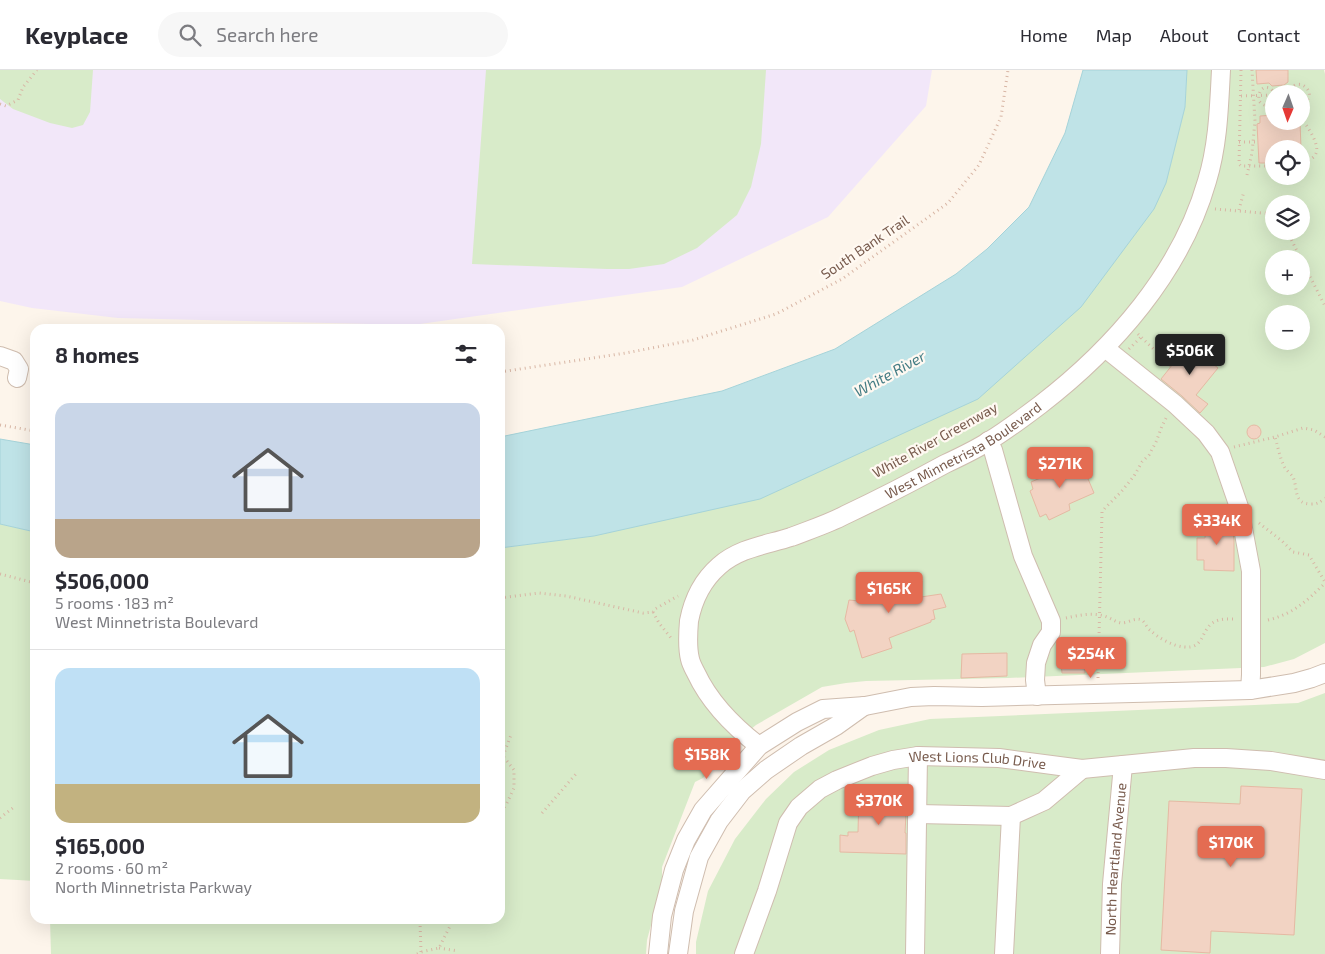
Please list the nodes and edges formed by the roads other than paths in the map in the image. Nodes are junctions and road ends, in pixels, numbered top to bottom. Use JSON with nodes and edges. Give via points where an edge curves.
{"nodes":[{"id":1,"x":1221,"y":70,"type":"edge"},
{"id":2,"x":1105,"y":348,"type":"junction"},
{"id":3,"x":0,"y":356,"type":"edge"},
{"id":4,"x":17,"y":378,"type":"dead end"},
{"id":5,"x":988,"y":441,"type":"junction"},
{"id":6,"x":1325,"y":674,"type":"edge"},
{"id":7,"x":1250,"y":690,"type":"junction"},
{"id":8,"x":1037,"y":696,"type":"junction"},
{"id":9,"x":865,"y":706,"type":"junction"},
{"id":10,"x":759,"y":746,"type":"junction"},
{"id":11,"x":918,"y":756,"type":"junction"},
{"id":12,"x":1124,"y":765,"type":"junction"},
{"id":13,"x":1082,"y":769,"type":"junction"},
{"id":14,"x":1325,"y":770,"type":"edge"},
{"id":15,"x":918,"y":814,"type":"junction"},
{"id":16,"x":1010,"y":816,"type":"junction"},
{"id":17,"x":658,"y":954,"type":"edge"},
{"id":18,"x":678,"y":954,"type":"edge"},
{"id":19,"x":744,"y":954,"type":"edge"},
{"id":20,"x":915,"y":954,"type":"edge"},
{"id":21,"x":1004,"y":954,"type":"edge"},
{"id":22,"x":1110,"y":954,"type":"edge"}],
"edges":[{"from":1,"to":2,"type":"street","name":"West Minnetrista Boulevard","via":[[1218,128],[1207,182],[1194,217],[1156,285]]},
{"from":2,"to":5,"type":"street","name":"West Minnetrista Boulevard","via":[[1067,384]]},
{"from":2,"to":7,"type":"street","via":[[1174,404],[1206,433],[1220,452],[1239,507],[1251,572]]},
{"from":3,"to":4,"type":"street","via":[[14,361],[19,369]]},
{"from":5,"to":8,"type":"street","via":[[1023,556],[1051,621],[1051,632],[1036,663]]},
{"from":5,"to":10,"type":"street","name":"West Minnetrista Boulevard","via":[[842,517],[735,554],[709,576],[691,610],[687,635],[690,660],[709,698]]},
{"from":6,"to":7,"type":"street"},
{"from":7,"to":8,"type":"street"},
{"from":8,"to":9,"type":"street","via":[[911,697]]},
{"from":9,"to":10,"type":"street","via":[[823,709]]},
{"from":9,"to":18,"type":"street","via":[[766,770],[742,791],[719,821],[699,857],[684,911]]},
{"from":10,"to":17,"type":"street","via":[[703,810],[686,840],[662,916]]},
{"from":11,"to":13,"type":"street","name":"West Lions Club Drive","via":[[999,758]]},
{"from":11,"to":15,"type":"street"},
{"from":11,"to":19,"type":"street","name":"West Lions Club Drive","via":[[872,766],[837,780],[820,789],[800,807],[788,822]]},
{"from":12,"to":13,"type":"street","name":"West Lions Club Drive"},
{"from":12,"to":14,"type":"street","name":"West Lions Club Drive","via":[[1226,758],[1271,760]]},
{"from":12,"to":22,"type":"street","name":"North Heartland Avenue","via":[[1112,884]]},
{"from":13,"to":16,"type":"street","via":[[1044,801]]},
{"from":15,"to":16,"type":"street"},
{"from":15,"to":20,"type":"street"},
{"from":16,"to":21,"type":"street"}]}
